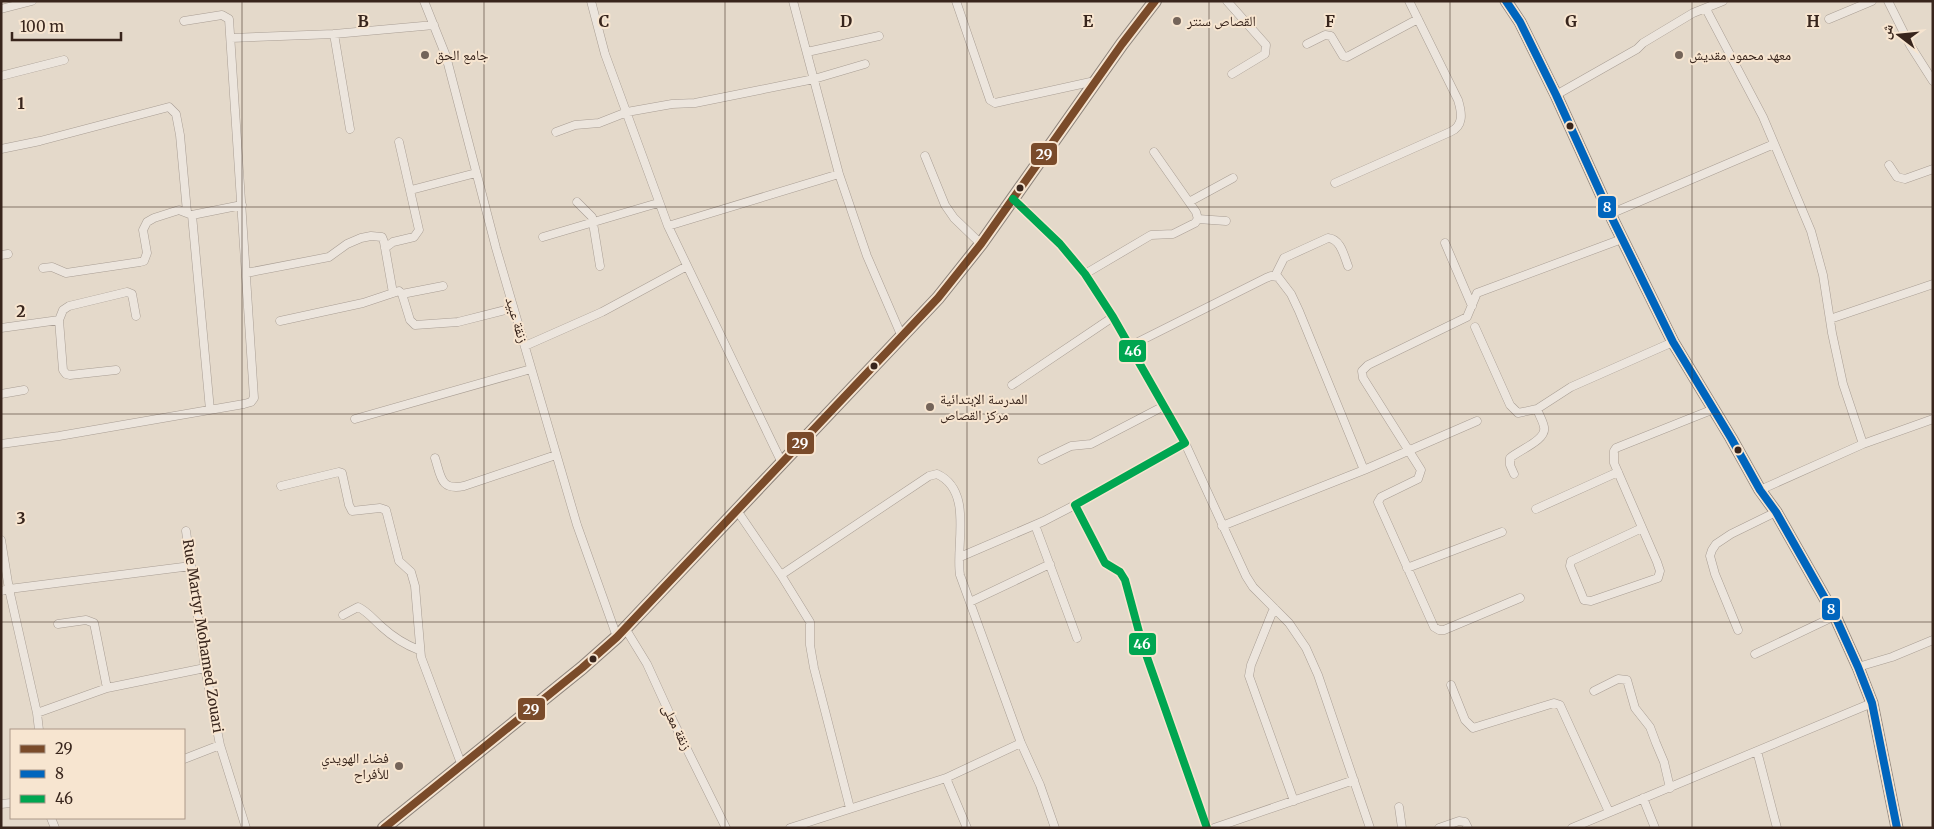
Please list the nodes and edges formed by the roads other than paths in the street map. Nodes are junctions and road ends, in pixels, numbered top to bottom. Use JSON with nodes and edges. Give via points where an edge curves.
{"nodes":[{"id":1,"x":32,"y":1,"type":"edge"},
{"id":2,"x":424,"y":1,"type":"edge"},
{"id":3,"x":592,"y":1,"type":"edge"},
{"id":4,"x":793,"y":1,"type":"edge"},
{"id":5,"x":956,"y":1,"type":"edge"},
{"id":6,"x":1155,"y":1,"type":"edge"},
{"id":7,"x":1227,"y":1,"type":"edge"},
{"id":8,"x":1409,"y":1,"type":"edge"},
{"id":9,"x":1506,"y":1,"type":"edge"},
{"id":10,"x":1724,"y":1,"type":"edge"},
{"id":11,"x":1872,"y":1,"type":"edge"},
{"id":12,"x":1888,"y":1,"type":"edge"},
{"id":13,"x":1,"y":9,"type":"edge"},
{"id":14,"x":1706,"y":9,"type":"junction"},
{"id":15,"x":1418,"y":19,"type":"junction"},
{"id":16,"x":1829,"y":19,"type":"dead end"},
{"id":17,"x":184,"y":21,"type":"dead end"},
{"id":18,"x":434,"y":25,"type":"junction"},
{"id":19,"x":334,"y":34,"type":"junction"},
{"id":20,"x":879,"y":36,"type":"dead end"},
{"id":21,"x":231,"y":38,"type":"junction"},
{"id":22,"x":1306,"y":44,"type":"dead end"},
{"id":23,"x":806,"y":52,"type":"junction"},
{"id":24,"x":64,"y":60,"type":"dead end"},
{"id":25,"x":865,"y":64,"type":"dead end"},
{"id":26,"x":1232,"y":74,"type":"dead end"},
{"id":27,"x":1,"y":76,"type":"edge"},
{"id":28,"x":814,"y":79,"type":"junction"},
{"id":29,"x":1095,"y":81,"type":"junction"},
{"id":30,"x":1933,"y":81,"type":"edge"},
{"id":31,"x":1556,"y":95,"type":"junction"},
{"id":32,"x":627,"y":112,"type":"junction"},
{"id":33,"x":350,"y":129,"type":"dead end"},
{"id":34,"x":556,"y":132,"type":"dead end"},
{"id":35,"x":399,"y":142,"type":"dead end"},
{"id":36,"x":1774,"y":144,"type":"junction"},
{"id":37,"x":1,"y":149,"type":"edge"},
{"id":38,"x":1154,"y":152,"type":"dead end"},
{"id":39,"x":925,"y":156,"type":"dead end"},
{"id":40,"x":1890,"y":165,"type":"dead end"},
{"id":41,"x":1933,"y":169,"type":"edge"},
{"id":42,"x":476,"y":173,"type":"junction"},
{"id":43,"x":840,"y":174,"type":"junction"},
{"id":44,"x":1233,"y":178,"type":"dead end"},
{"id":45,"x":1335,"y":183,"type":"dead end"},
{"id":46,"x":411,"y":190,"type":"junction"},
{"id":47,"x":1012,"y":199,"type":"junction"},
{"id":48,"x":577,"y":202,"type":"dead end"},
{"id":49,"x":658,"y":202,"type":"junction"},
{"id":50,"x":1189,"y":202,"type":"junction"},
{"id":51,"x":242,"y":205,"type":"junction"},
{"id":52,"x":189,"y":213,"type":"junction"},
{"id":53,"x":1610,"y":214,"type":"junction"},
{"id":54,"x":1198,"y":219,"type":"junction"},
{"id":55,"x":1226,"y":221,"type":"dead end"},
{"id":56,"x":594,"y":222,"type":"junction"},
{"id":57,"x":668,"y":226,"type":"junction"},
{"id":58,"x":543,"y":237,"type":"dead end"},
{"id":59,"x":1622,"y":239,"type":"junction"},
{"id":60,"x":1445,"y":243,"type":"dead end"},
{"id":61,"x":981,"y":244,"type":"junction"},
{"id":62,"x":385,"y":248,"type":"junction"},
{"id":63,"x":600,"y":266,"type":"dead end"},
{"id":64,"x":687,"y":266,"type":"junction"},
{"id":65,"x":1348,"y":266,"type":"dead end"},
{"id":66,"x":43,"y":268,"type":"dead end"},
{"id":67,"x":246,"y":273,"type":"junction"},
{"id":68,"x":1085,"y":274,"type":"junction"},
{"id":69,"x":1275,"y":276,"type":"junction"},
{"id":70,"x":1933,"y":284,"type":"edge"},
{"id":71,"x":443,"y":286,"type":"dead end"},
{"id":72,"x":392,"y":293,"type":"junction"},
{"id":73,"x":402,"y":294,"type":"junction"},
{"id":74,"x":1472,"y":306,"type":"junction"},
{"id":75,"x":513,"y":308,"type":"junction"},
{"id":76,"x":136,"y":316,"type":"dead end"},
{"id":77,"x":1113,"y":317,"type":"junction"},
{"id":78,"x":1830,"y":319,"type":"junction"},
{"id":79,"x":59,"y":320,"type":"junction"},
{"id":80,"x":280,"y":321,"type":"dead end"},
{"id":81,"x":1475,"y":327,"type":"dead end"},
{"id":82,"x":1,"y":328,"type":"edge"},
{"id":83,"x":902,"y":337,"type":"junction"},
{"id":84,"x":1673,"y":342,"type":"junction"},
{"id":85,"x":525,"y":346,"type":"junction"},
{"id":86,"x":1130,"y":346,"type":"junction"},
{"id":87,"x":531,"y":369,"type":"junction"},
{"id":88,"x":116,"y":370,"type":"dead end"},
{"id":89,"x":1012,"y":385,"type":"dead end"},
{"id":90,"x":24,"y":390,"type":"dead end"},
{"id":91,"x":1,"y":394,"type":"edge"},
{"id":92,"x":1164,"y":406,"type":"junction"},
{"id":93,"x":1537,"y":409,"type":"junction"},
{"id":94,"x":1714,"y":409,"type":"junction"},
{"id":95,"x":210,"y":410,"type":"junction"},
{"id":96,"x":355,"y":419,"type":"dead end"},
{"id":97,"x":1933,"y":419,"type":"edge"},
{"id":98,"x":1477,"y":421,"type":"dead end"},
{"id":99,"x":1185,"y":443,"type":"junction"},
{"id":100,"x":1,"y":444,"type":"edge"},
{"id":101,"x":1862,"y":444,"type":"junction"},
{"id":102,"x":1409,"y":451,"type":"junction"},
{"id":103,"x":556,"y":455,"type":"junction"},
{"id":104,"x":435,"y":458,"type":"dead end"},
{"id":105,"x":1042,"y":460,"type":"dead end"},
{"id":106,"x":782,"y":463,"type":"junction"},
{"id":107,"x":1364,"y":470,"type":"junction"},
{"id":108,"x":1618,"y":472,"type":"junction"},
{"id":109,"x":1514,"y":474,"type":"dead end"},
{"id":110,"x":281,"y":486,"type":"dead end"},
{"id":111,"x":1760,"y":490,"type":"junction"},
{"id":112,"x":1075,"y":504,"type":"junction"},
{"id":113,"x":736,"y":509,"type":"junction"},
{"id":114,"x":1536,"y":509,"type":"dead end"},
{"id":115,"x":1776,"y":512,"type":"junction"},
{"id":116,"x":1035,"y":525,"type":"junction"},
{"id":117,"x":1222,"y":526,"type":"junction"},
{"id":118,"x":1642,"y":528,"type":"junction"},
{"id":119,"x":186,"y":531,"type":"dead end"},
{"id":120,"x":1502,"y":532,"type":"dead end"},
{"id":121,"x":1,"y":540,"type":"edge"},
{"id":122,"x":960,"y":557,"type":"junction"},
{"id":123,"x":1050,"y":564,"type":"junction"},
{"id":124,"x":191,"y":566,"type":"junction"},
{"id":125,"x":1407,"y":568,"type":"junction"},
{"id":126,"x":781,"y":574,"type":"junction"},
{"id":127,"x":5,"y":590,"type":"edge"},
{"id":128,"x":1520,"y":598,"type":"dead end"},
{"id":129,"x":970,"y":602,"type":"junction"},
{"id":130,"x":1274,"y":608,"type":"junction"},
{"id":131,"x":343,"y":615,"type":"dead end"},
{"id":132,"x":1835,"y":616,"type":"junction"},
{"id":133,"x":58,"y":624,"type":"dead end"},
{"id":134,"x":1738,"y":630,"type":"dead end"},
{"id":135,"x":621,"y":632,"type":"junction"},
{"id":136,"x":1077,"y":638,"type":"dead end"},
{"id":137,"x":1933,"y":640,"type":"edge"},
{"id":138,"x":419,"y":650,"type":"junction"},
{"id":139,"x":1755,"y":654,"type":"dead end"},
{"id":140,"x":1858,"y":667,"type":"junction"},
{"id":141,"x":205,"y":668,"type":"junction"},
{"id":142,"x":1451,"y":685,"type":"dead end"},
{"id":143,"x":107,"y":688,"type":"junction"},
{"id":144,"x":1594,"y":691,"type":"dead end"},
{"id":145,"x":1872,"y":703,"type":"junction"},
{"id":146,"x":37,"y":713,"type":"junction"},
{"id":147,"x":40,"y":729,"type":"edge"},
{"id":148,"x":1021,"y":743,"type":"junction"},
{"id":149,"x":220,"y":745,"type":"junction"},
{"id":150,"x":1757,"y":751,"type":"junction"},
{"id":151,"x":185,"y":759,"type":"edge"},
{"id":152,"x":462,"y":766,"type":"junction"},
{"id":153,"x":946,"y":778,"type":"junction"},
{"id":154,"x":1354,"y":780,"type":"junction"},
{"id":155,"x":1670,"y":788,"type":"junction"},
{"id":156,"x":1643,"y":798,"type":"junction"},
{"id":157,"x":1294,"y":801,"type":"junction"},
{"id":158,"x":1399,"y":807,"type":"dead end"},
{"id":159,"x":850,"y":808,"type":"junction"},
{"id":160,"x":1609,"y":812,"type":"junction"},
{"id":161,"x":1204,"y":827,"type":"edge"},
{"id":162,"x":246,"y":828,"type":"edge"},
{"id":163,"x":384,"y":828,"type":"edge"},
{"id":164,"x":726,"y":828,"type":"edge"},
{"id":165,"x":790,"y":828,"type":"edge"},
{"id":166,"x":967,"y":828,"type":"edge"},
{"id":167,"x":1055,"y":828,"type":"edge"},
{"id":168,"x":1214,"y":828,"type":"edge"},
{"id":169,"x":1370,"y":828,"type":"edge"},
{"id":170,"x":1402,"y":828,"type":"edge"},
{"id":171,"x":1439,"y":828,"type":"edge"},
{"id":172,"x":1468,"y":828,"type":"edge"},
{"id":173,"x":1572,"y":828,"type":"edge"},
{"id":174,"x":1655,"y":828,"type":"edge"},
{"id":175,"x":1777,"y":828,"type":"edge"},
{"id":176,"x":1897,"y":828,"type":"edge"}],
"edges":[{"from":1,"to":13,"type":"street"},
{"from":2,"to":18,"type":"street","name":"زنقة عبيد"},
{"from":3,"to":32,"type":"street","via":[[601,42]]},
{"from":4,"to":23,"type":"street"},
{"from":5,"to":29,"type":"street","via":[[990,100],[995,103]]},
{"from":6,"to":29,"type":"main road"},
{"from":7,"to":26,"type":"street","via":[[1266,45],[1265,54]]},
{"from":8,"to":15,"type":"street"},
{"from":9,"to":31,"type":"street"},
{"from":10,"to":14,"type":"street"},
{"from":11,"to":16,"type":"street"},
{"from":12,"to":30,"type":"street"},
{"from":14,"to":31,"type":"street","via":[[1693,13]]},
{"from":14,"to":36,"type":"street"},
{"from":15,"to":22,"type":"street","via":[[1347,57],[1343,56],[1331,36],[1325,35]]},
{"from":15,"to":45,"type":"street","via":[[1458,100],[1460,124],[1456,130]]},
{"from":17,"to":21,"type":"street","via":[[225,15],[229,19]]},
{"from":18,"to":19,"type":"street"},
{"from":18,"to":42,"type":"street","name":"زنقة عبيد","via":[[446,56]]},
{"from":19,"to":21,"type":"street"},
{"from":19,"to":33,"type":"street"},
{"from":20,"to":23,"type":"street"},
{"from":21,"to":51,"type":"street"},
{"from":23,"to":28,"type":"street"},
{"from":24,"to":27,"type":"street"},
{"from":25,"to":28,"type":"street"},
{"from":28,"to":32,"type":"street","via":[[695,103]]},
{"from":28,"to":43,"type":"street"},
{"from":29,"to":47,"type":"main road"},
{"from":31,"to":53,"type":"street"},
{"from":32,"to":34,"type":"street","via":[[599,123],[575,125]]},
{"from":32,"to":49,"type":"street"},
{"from":35,"to":46,"type":"street"},
{"from":36,"to":53,"type":"street"},
{"from":36,"to":78,"type":"street","via":[[1811,231]]},
{"from":37,"to":52,"type":"street","via":[[169,107],[176,114],[180,135]]},
{"from":38,"to":50,"type":"street"},
{"from":39,"to":61,"type":"street","via":[[945,205]]},
{"from":40,"to":41,"type":"street","via":[[1897,177],[1905,179]]},
{"from":42,"to":46,"type":"street"},
{"from":42,"to":75,"type":"street","name":"زنقة عبيد"},
{"from":43,"to":57,"type":"street"},
{"from":43,"to":83,"type":"street","via":[[867,256]]},
{"from":44,"to":50,"type":"street"},
{"from":46,"to":62,"type":"street","via":[[419,230],[414,237],[393,242]]},
{"from":47,"to":61,"type":"main road"},
{"from":47,"to":68,"type":"street","via":[[1060,244]]},
{"from":48,"to":56,"type":"street"},
{"from":49,"to":56,"type":"street"},
{"from":49,"to":57,"type":"street"},
{"from":50,"to":54,"type":"street"},
{"from":51,"to":52,"type":"street"},
{"from":51,"to":67,"type":"street"},
{"from":52,"to":66,"type":"street","via":[[179,210],[148,222],[143,230],[147,253],[144,261],[70,273],[52,267]]},
{"from":52,"to":95,"type":"street"},
{"from":53,"to":59,"type":"street"},
{"from":54,"to":55,"type":"street"},
{"from":54,"to":68,"type":"street","via":[[1173,234],[1151,235]]},
{"from":56,"to":58,"type":"street"},
{"from":56,"to":63,"type":"street"},
{"from":57,"to":64,"type":"street"},
{"from":59,"to":74,"type":"street","via":[[1477,293]]},
{"from":59,"to":84,"type":"street"},
{"from":60,"to":74,"type":"street"},
{"from":61,"to":83,"type":"main road","via":[[948,287]]},
{"from":62,"to":67,"type":"street","via":[[382,237],[371,236],[347,244],[329,257]]},
{"from":62,"to":72,"type":"street"},
{"from":64,"to":85,"type":"street","via":[[602,312]]},
{"from":64,"to":106,"type":"street"},
{"from":65,"to":69,"type":"street","via":[[1338,244],[1328,238],[1284,258]]},
{"from":67,"to":95,"type":"street","via":[[254,398],[250,402]]},
{"from":68,"to":77,"type":"street"},
{"from":69,"to":86,"type":"street"},
{"from":69,"to":107,"type":"street","via":[[1285,285],[1299,311]]},
{"from":70,"to":78,"type":"street"},
{"from":71,"to":73,"type":"street"},
{"from":72,"to":73,"type":"street","via":[[399,291]]},
{"from":72,"to":80,"type":"street"},
{"from":73,"to":75,"type":"street","via":[[410,320],[415,325],[458,322]]},
{"from":74,"to":102,"type":"street","via":[[1463,320],[1368,365],[1362,371],[1362,378]]},
{"from":75,"to":85,"type":"street","name":"زنقة عبيد"},
{"from":76,"to":79,"type":"street","via":[[130,292],[69,306],[63,310]]},
{"from":77,"to":86,"type":"street"},
{"from":77,"to":89,"type":"street"},
{"from":78,"to":101,"type":"street","via":[[1843,384]]},
{"from":79,"to":82,"type":"street"},
{"from":79,"to":88,"type":"street","via":[[66,374]]},
{"from":81,"to":93,"type":"street","via":[[1514,410],[1523,413]]},
{"from":83,"to":106,"type":"main road"},
{"from":84,"to":93,"type":"street","via":[[1571,387]]},
{"from":84,"to":94,"type":"street"},
{"from":85,"to":87,"type":"street","name":"زنقة عبيد"},
{"from":86,"to":92,"type":"street"},
{"from":87,"to":96,"type":"street"},
{"from":87,"to":103,"type":"street","name":"زنقة عبيد"},
{"from":90,"to":91,"type":"street"},
{"from":92,"to":99,"type":"street"},
{"from":92,"to":105,"type":"street","via":[[1091,444],[1071,446]]},
{"from":93,"to":109,"type":"street","via":[[1544,434],[1510,458]]},
{"from":94,"to":108,"type":"street","via":[[1616,448],[1613,455]]},
{"from":94,"to":111,"type":"street"},
{"from":95,"to":100,"type":"street"},
{"from":97,"to":101,"type":"street"},
{"from":98,"to":102,"type":"street"},
{"from":99,"to":112,"type":"street"},
{"from":99,"to":117,"type":"street"},
{"from":101,"to":111,"type":"street"},
{"from":102,"to":107,"type":"street"},
{"from":102,"to":125,"type":"street","via":[[1421,470],[1420,476],[1381,497],[1378,502]]},
{"from":103,"to":104,"type":"street","via":[[452,488],[443,482]]},
{"from":103,"to":135,"type":"street","name":"زنقة عبيد","via":[[577,525]]},
{"from":106,"to":113,"type":"main road"},
{"from":107,"to":117,"type":"street"},
{"from":108,"to":114,"type":"street"},
{"from":108,"to":118,"type":"street"},
{"from":110,"to":138,"type":"street","via":[[339,472],[352,511],[386,510],[399,561],[411,572],[415,586]]},
{"from":111,"to":115,"type":"street"},
{"from":112,"to":116,"type":"street"},
{"from":112,"to":161,"type":"street","via":[[1105,563],[1120,572],[1125,580],[1142,643]]},
{"from":113,"to":126,"type":"street"},
{"from":113,"to":135,"type":"main road"},
{"from":115,"to":132,"type":"street"},
{"from":115,"to":134,"type":"street","via":[[1731,534],[1716,544],[1710,556]]},
{"from":116,"to":122,"type":"street"},
{"from":116,"to":123,"type":"street"},
{"from":117,"to":130,"type":"street","via":[[1249,581]]},
{"from":118,"to":118,"type":"street","via":[[1660,571],[1658,578],[1591,601],[1584,600],[1570,566],[1571,561]]},
{"from":119,"to":124,"type":"street","name":"Rue Martyr Mohamed Zouari"},
{"from":120,"to":125,"type":"street"},
{"from":121,"to":127,"type":"street"},
{"from":122,"to":126,"type":"street","via":[[957,499],[950,484],[937,474],[928,476]]},
{"from":122,"to":129,"type":"street","via":[[960,575]]},
{"from":123,"to":129,"type":"street"},
{"from":123,"to":136,"type":"street"},
{"from":124,"to":127,"type":"street"},
{"from":124,"to":141,"type":"street","name":"Rue Martyr Mohamed Zouari"},
{"from":125,"to":128,"type":"street","via":[[1434,627],[1439,630]]},
{"from":126,"to":159,"type":"street","via":[[811,624],[814,668]]},
{"from":127,"to":146,"type":"street"},
{"from":129,"to":148,"type":"street"},
{"from":130,"to":154,"type":"street","via":[[1306,648]]},
{"from":130,"to":157,"type":"street","via":[[1249,676]]},
{"from":131,"to":138,"type":"street","via":[[358,607],[363,609],[383,629]]},
{"from":132,"to":139,"type":"street"},
{"from":132,"to":140,"type":"street"},
{"from":133,"to":143,"type":"street","via":[[86,620],[94,623]]},
{"from":135,"to":152,"type":"main road"},
{"from":135,"to":164,"type":"street","name":"زنقة معلى","via":[[648,664]]},
{"from":137,"to":140,"type":"street"},
{"from":138,"to":152,"type":"street"},
{"from":140,"to":145,"type":"street"},
{"from":141,"to":143,"type":"street"},
{"from":141,"to":149,"type":"street","name":"Rue Martyr Mohamed Zouari"},
{"from":142,"to":160,"type":"street","via":[[1465,720],[1473,728],[1554,704],[1560,705]]},
{"from":143,"to":146,"type":"street"},
{"from":144,"to":155,"type":"street","via":[[1618,679],[1627,680],[1635,708],[1650,727],[1664,762]]},
{"from":145,"to":150,"type":"street"},
{"from":145,"to":176,"type":"street"},
{"from":146,"to":147,"type":"street"},
{"from":148,"to":153,"type":"street"},
{"from":148,"to":167,"type":"street"},
{"from":149,"to":151,"type":"street"},
{"from":149,"to":162,"type":"street","name":"Rue Martyr Mohamed Zouari"},
{"from":150,"to":155,"type":"street"},
{"from":150,"to":175,"type":"street"},
{"from":152,"to":163,"type":"main road"},
{"from":153,"to":159,"type":"street"},
{"from":153,"to":166,"type":"street"},
{"from":154,"to":157,"type":"street"},
{"from":154,"to":169,"type":"street"},
{"from":155,"to":156,"type":"street"},
{"from":156,"to":160,"type":"street"},
{"from":156,"to":174,"type":"street"},
{"from":157,"to":168,"type":"street"},
{"from":158,"to":170,"type":"street"},
{"from":159,"to":165,"type":"street"},
{"from":160,"to":173,"type":"street"},
{"from":171,"to":172,"type":"street","via":[[1461,820]]}]}
